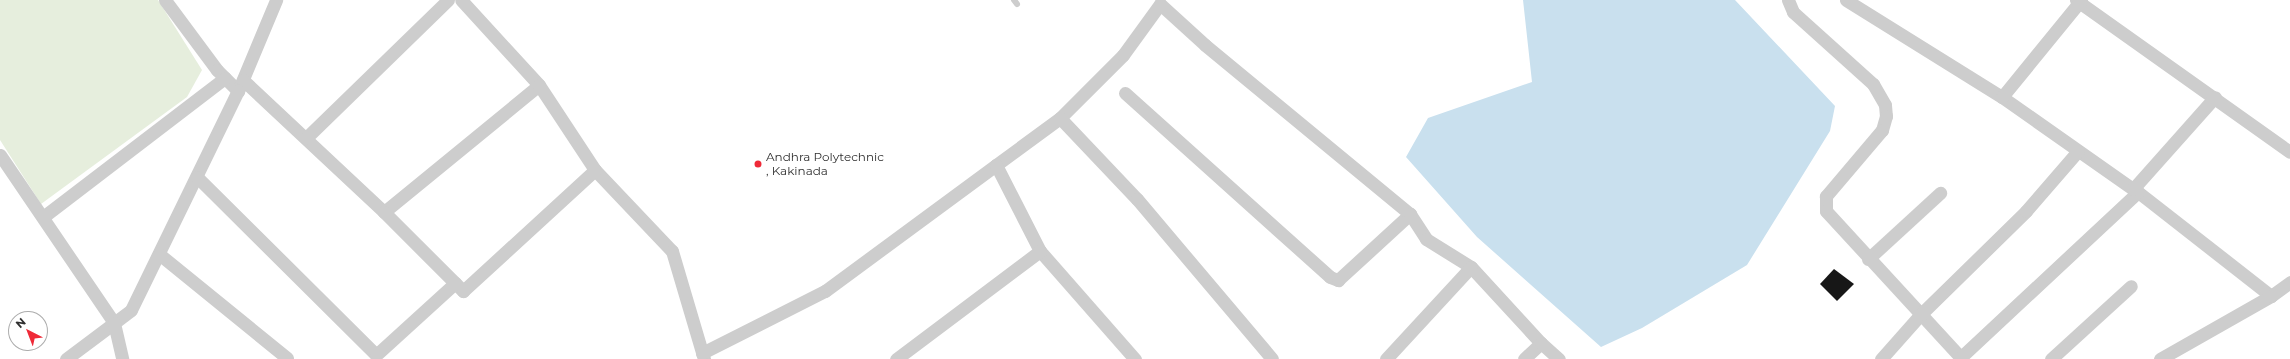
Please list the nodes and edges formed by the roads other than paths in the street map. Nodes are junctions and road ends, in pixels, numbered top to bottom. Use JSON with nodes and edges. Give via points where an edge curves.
{"nodes":[{"id":1,"x":165,"y":0,"type":"edge"},
{"id":2,"x":276,"y":0,"type":"edge"},
{"id":3,"x":448,"y":0,"type":"edge"},
{"id":4,"x":461,"y":0,"type":"edge"},
{"id":5,"x":1788,"y":0,"type":"edge"},
{"id":6,"x":1846,"y":0,"type":"edge"},
{"id":7,"x":2079,"y":1,"type":"edge"},
{"id":8,"x":1160,"y":2,"type":"edge"},
{"id":9,"x":225,"y":78,"type":"junction"},
{"id":10,"x":241,"y":85,"type":"junction"},
{"id":11,"x":539,"y":85,"type":"junction"},
{"id":12,"x":1125,"y":93,"type":"dead end"},
{"id":13,"x":2002,"y":97,"type":"junction"},
{"id":14,"x":2215,"y":97,"type":"junction"},
{"id":15,"x":1060,"y":118,"type":"junction"},
{"id":16,"x":306,"y":138,"type":"junction"},
{"id":17,"x":2078,"y":150,"type":"junction"},
{"id":18,"x":2290,"y":152,"type":"edge"},
{"id":19,"x":0,"y":155,"type":"edge"},
{"id":20,"x":996,"y":165,"type":"junction"},
{"id":21,"x":595,"y":170,"type":"junction"},
{"id":22,"x":197,"y":177,"type":"junction"},
{"id":23,"x":2135,"y":191,"type":"junction"},
{"id":24,"x":1940,"y":193,"type":"dead end"},
{"id":25,"x":384,"y":212,"type":"junction"},
{"id":26,"x":1410,"y":214,"type":"junction"},
{"id":27,"x":44,"y":217,"type":"junction"},
{"id":28,"x":1040,"y":250,"type":"junction"},
{"id":29,"x":159,"y":254,"type":"junction"},
{"id":30,"x":1868,"y":259,"type":"junction"},
{"id":31,"x":1471,"y":267,"type":"junction"},
{"id":32,"x":2290,"y":282,"type":"edge"},
{"id":33,"x":455,"y":283,"type":"junction"},
{"id":34,"x":2131,"y":286,"type":"dead end"},
{"id":35,"x":2271,"y":296,"type":"junction"},
{"id":36,"x":1921,"y":314,"type":"junction"},
{"id":37,"x":114,"y":323,"type":"junction"},
{"id":38,"x":1541,"y":343,"type":"junction"},
{"id":39,"x":703,"y":356,"type":"edge"},
{"id":40,"x":378,"y":357,"type":"edge"},
{"id":41,"x":287,"y":358,"type":"edge"},
{"id":42,"x":1961,"y":358,"type":"edge"},
{"id":43,"x":66,"y":359,"type":"edge"},
{"id":44,"x":122,"y":359,"type":"edge"},
{"id":45,"x":896,"y":359,"type":"edge"},
{"id":46,"x":1135,"y":359,"type":"edge"},
{"id":47,"x":1272,"y":359,"type":"edge"},
{"id":48,"x":1386,"y":359,"type":"edge"},
{"id":49,"x":1524,"y":359,"type":"edge"},
{"id":50,"x":1559,"y":359,"type":"edge"},
{"id":51,"x":1881,"y":359,"type":"edge"},
{"id":52,"x":2051,"y":359,"type":"edge"},
{"id":53,"x":2160,"y":359,"type":"edge"}],
"edges":[{"from":1,"to":9,"type":"street"},
{"from":2,"to":10,"type":"street"},
{"from":3,"to":16,"type":"street"},
{"from":4,"to":11,"type":"street"},
{"from":5,"to":30,"type":"street","via":[[1793,12],[1873,84],[1885,105],[1886,116],[1882,130],[1826,196],[1826,211]]},
{"from":6,"to":13,"type":"street"},
{"from":7,"to":13,"type":"street"},
{"from":7,"to":14,"type":"street"},
{"from":8,"to":15,"type":"street","via":[[1123,55]]},
{"from":8,"to":26,"type":"street","via":[[1205,45]]},
{"from":9,"to":10,"type":"street"},
{"from":9,"to":27,"type":"street"},
{"from":10,"to":16,"type":"street"},
{"from":10,"to":22,"type":"street"},
{"from":11,"to":21,"type":"street"},
{"from":11,"to":25,"type":"street"},
{"from":12,"to":26,"type":"street","via":[[1330,277],[1338,280]]},
{"from":13,"to":17,"type":"street"},
{"from":14,"to":18,"type":"street"},
{"from":14,"to":23,"type":"street"},
{"from":15,"to":20,"type":"street"},
{"from":15,"to":47,"type":"street","via":[[1137,199]]},
{"from":16,"to":25,"type":"street"},
{"from":17,"to":23,"type":"street"},
{"from":17,"to":36,"type":"street","via":[[2026,210]]},
{"from":19,"to":27,"type":"street"},
{"from":20,"to":28,"type":"street"},
{"from":20,"to":39,"type":"street","via":[[825,290]]},
{"from":21,"to":33,"type":"street","via":[[463,291]]},
{"from":21,"to":39,"type":"street","via":[[672,251]]},
{"from":22,"to":29,"type":"street"},
{"from":22,"to":40,"type":"street"},
{"from":23,"to":35,"type":"street"},
{"from":23,"to":42,"type":"street"},
{"from":24,"to":30,"type":"street"},
{"from":25,"to":33,"type":"street"},
{"from":26,"to":31,"type":"street","via":[[1426,239]]},
{"from":27,"to":37,"type":"street"},
{"from":28,"to":45,"type":"street"},
{"from":28,"to":46,"type":"street"},
{"from":29,"to":37,"type":"street","via":[[131,310]]},
{"from":29,"to":41,"type":"street"},
{"from":30,"to":36,"type":"street"},
{"from":31,"to":38,"type":"street"},
{"from":31,"to":48,"type":"street"},
{"from":32,"to":35,"type":"street"},
{"from":33,"to":40,"type":"street"},
{"from":34,"to":52,"type":"street"},
{"from":35,"to":53,"type":"street"},
{"from":36,"to":42,"type":"street"},
{"from":36,"to":51,"type":"street"},
{"from":37,"to":43,"type":"street"},
{"from":37,"to":44,"type":"street"},
{"from":38,"to":49,"type":"street"},
{"from":38,"to":50,"type":"street"}]}
